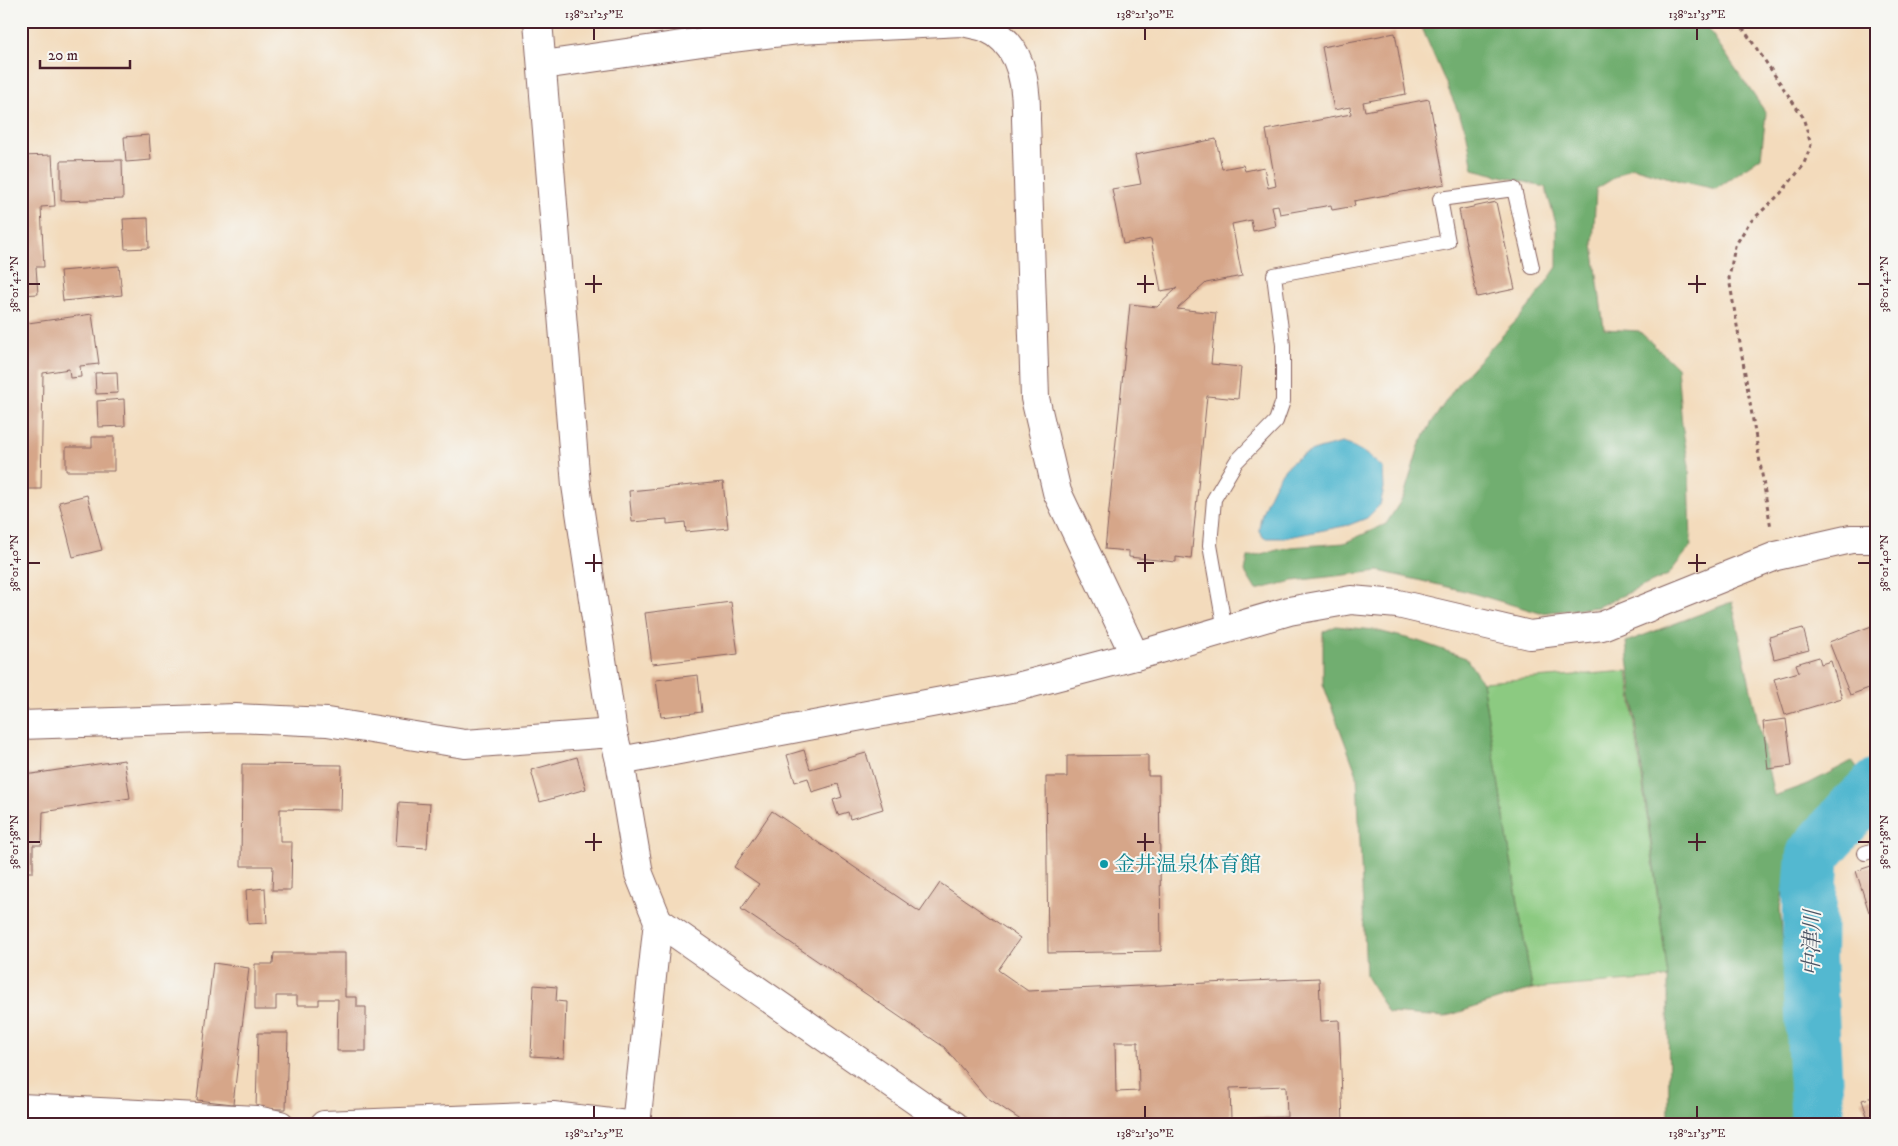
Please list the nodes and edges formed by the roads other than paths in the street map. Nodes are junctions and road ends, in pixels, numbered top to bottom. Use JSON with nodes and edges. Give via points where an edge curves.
{"nodes":[{"id":1,"x":538,"y":21,"type":"edge"},
{"id":2,"x":542,"y":65,"type":"junction"},
{"id":3,"x":1532,"y":267,"type":"dead end"},
{"id":4,"x":1877,"y":539,"type":"edge"},
{"id":5,"x":1225,"y":630,"type":"junction"},
{"id":6,"x":1135,"y":656,"type":"junction"},
{"id":7,"x":21,"y":725,"type":"edge"},
{"id":8,"x":613,"y":733,"type":"junction"},
{"id":9,"x":620,"y":761,"type":"junction"},
{"id":10,"x":658,"y":922,"type":"junction"},
{"id":11,"x":21,"y":1108,"type":"edge"},
{"id":12,"x":280,"y":1125,"type":"edge"},
{"id":13,"x":324,"y":1125,"type":"edge"},
{"id":14,"x":626,"y":1125,"type":"edge"},
{"id":15,"x":636,"y":1125,"type":"edge"},
{"id":16,"x":954,"y":1125,"type":"edge"}],
"edges":[{"from":1,"to":2,"type":"street"},
{"from":2,"to":6,"type":"street","via":[[798,30],[962,22],[986,28],[1007,44],[1020,66],[1027,94],[1035,398],[1057,492]]},
{"from":2,"to":8,"type":"street","via":[[576,485]]},
{"from":3,"to":5,"type":"lane","via":[[1514,189],[1440,199],[1448,242],[1274,275],[1283,345],[1284,401],[1276,421],[1236,462],[1214,499],[1210,545]]},
{"from":4,"to":5,"type":"street","via":[[1851,539],[1776,556],[1602,626],[1530,635],[1398,604],[1351,600],[1289,611]]},
{"from":5,"to":6,"type":"street"},
{"from":6,"to":9,"type":"street","via":[[1017,687]]},
{"from":7,"to":8,"type":"street","via":[[236,718],[327,722],[465,744]]},
{"from":8,"to":9,"type":"street"},
{"from":9,"to":10,"type":"street","via":[[639,874]]},
{"from":10,"to":15,"type":"street"},
{"from":10,"to":16,"type":"street"},
{"from":11,"to":12,"type":"street","via":[[256,1120]]},
{"from":13,"to":14,"type":"street","via":[[553,1116]]}]}
